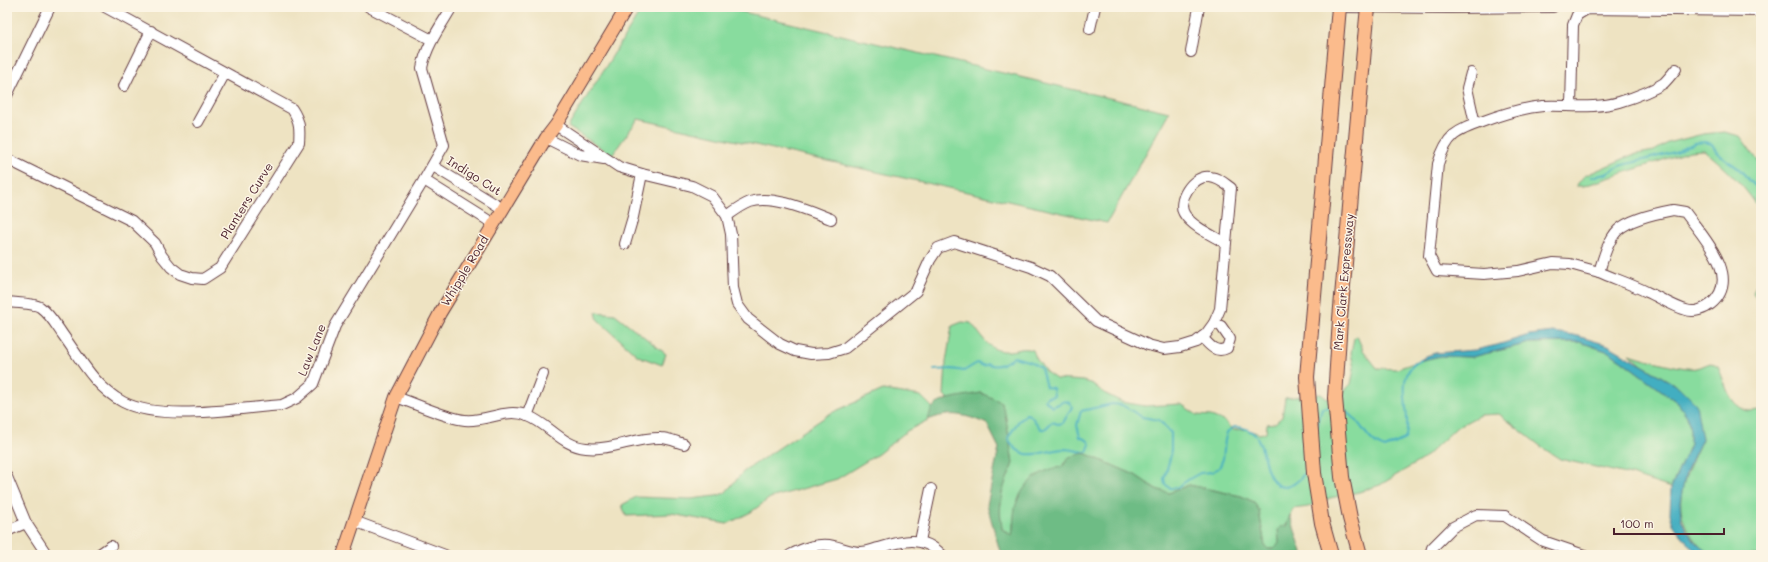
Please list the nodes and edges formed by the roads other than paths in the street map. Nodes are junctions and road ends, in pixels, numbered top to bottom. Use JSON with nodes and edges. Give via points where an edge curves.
{"nodes":[{"id":1,"x":50,"y":7,"type":"edge"},
{"id":2,"x":105,"y":7,"type":"edge"},
{"id":3,"x":369,"y":7,"type":"edge"},
{"id":4,"x":452,"y":7,"type":"edge"},
{"id":5,"x":627,"y":7,"type":"edge"},
{"id":6,"x":1095,"y":7,"type":"edge"},
{"id":7,"x":1199,"y":7,"type":"edge"},
{"id":8,"x":1338,"y":7,"type":"edge"},
{"id":9,"x":1343,"y":7,"type":"edge"},
{"id":10,"x":1368,"y":7,"type":"edge"},
{"id":11,"x":1553,"y":7,"type":"edge"},
{"id":12,"x":1450,"y":8,"type":"edge"},
{"id":13,"x":1754,"y":9,"type":"edge"},
{"id":14,"x":1090,"y":29,"type":"dead end"},
{"id":15,"x":151,"y":31,"type":"junction"},
{"id":16,"x":432,"y":40,"type":"junction"},
{"id":17,"x":1191,"y":52,"type":"dead end"},
{"id":18,"x":1676,"y":69,"type":"dead end"},
{"id":19,"x":225,"y":73,"type":"junction"},
{"id":20,"x":1471,"y":73,"type":"dead end"},
{"id":21,"x":124,"y":86,"type":"dead end"},
{"id":22,"x":7,"y":95,"type":"edge"},
{"id":23,"x":1570,"y":106,"type":"junction"},
{"id":24,"x":198,"y":122,"type":"dead end"},
{"id":25,"x":1475,"y":124,"type":"junction"},
{"id":26,"x":556,"y":125,"type":"junction"},
{"id":27,"x":546,"y":138,"type":"junction"},
{"id":28,"x":7,"y":159,"type":"edge"},
{"id":29,"x":606,"y":159,"type":"junction"},
{"id":30,"x":433,"y":166,"type":"junction"},
{"id":31,"x":642,"y":174,"type":"junction"},
{"id":32,"x":424,"y":180,"type":"junction"},
{"id":33,"x":503,"y":209,"type":"junction"},
{"id":34,"x":726,"y":216,"type":"junction"},
{"id":35,"x":831,"y":219,"type":"dead end"},
{"id":36,"x":494,"y":224,"type":"junction"},
{"id":37,"x":1225,"y":243,"type":"junction"},
{"id":38,"x":625,"y":244,"type":"dead end"},
{"id":39,"x":1599,"y":272,"type":"junction"},
{"id":40,"x":7,"y":302,"type":"edge"},
{"id":41,"x":1214,"y":323,"type":"junction"},
{"id":42,"x":1202,"y":337,"type":"junction"},
{"id":43,"x":543,"y":374,"type":"dead end"},
{"id":44,"x":396,"y":397,"type":"junction"},
{"id":45,"x":527,"y":416,"type":"junction"},
{"id":46,"x":684,"y":444,"type":"dead end"},
{"id":47,"x":7,"y":477,"type":"edge"},
{"id":48,"x":931,"y":489,"type":"dead end"},
{"id":49,"x":354,"y":521,"type":"junction"},
{"id":50,"x":26,"y":523,"type":"junction"},
{"id":51,"x":7,"y":531,"type":"edge"},
{"id":52,"x":920,"y":541,"type":"junction"},
{"id":53,"x":111,"y":546,"type":"dead end"},
{"id":54,"x":843,"y":552,"type":"edge"},
{"id":55,"x":47,"y":555,"type":"edge"},
{"id":56,"x":98,"y":555,"type":"edge"},
{"id":57,"x":342,"y":555,"type":"edge"},
{"id":58,"x":445,"y":555,"type":"edge"},
{"id":59,"x":790,"y":555,"type":"edge"},
{"id":60,"x":942,"y":555,"type":"edge"},
{"id":61,"x":1331,"y":555,"type":"edge"},
{"id":62,"x":1360,"y":555,"type":"edge"},
{"id":63,"x":1430,"y":555,"type":"edge"},
{"id":64,"x":1584,"y":555,"type":"edge"}],
"edges":[{"from":1,"to":22,"type":"street"},
{"from":2,"to":15,"type":"street","name":"Planters Curve"},
{"from":3,"to":16,"type":"street"},
{"from":4,"to":16,"type":"street","name":"Law Lane"},
{"from":5,"to":26,"type":"main road","name":"Whipple Road"},
{"from":6,"to":14,"type":"street"},
{"from":7,"to":17,"type":"street"},
{"from":8,"to":61,"type":"highway","via":[[1307,377],[1314,473],[1322,523]]},
{"from":9,"to":12,"type":"street"},
{"from":10,"to":62,"type":"highway","name":"Mark Clark Expressway","bridge":true,"via":[[1335,398],[1340,459],[1350,518]]},
{"from":11,"to":12,"type":"street"},
{"from":13,"to":23,"type":"street","via":[[1587,8],[1577,15],[1572,25]]},
{"from":15,"to":19,"type":"street","name":"Planters Curve"},
{"from":15,"to":21,"type":"street"},
{"from":16,"to":30,"type":"street","name":"Law Lane","via":[[424,56],[422,68],[444,145]]},
{"from":18,"to":23,"type":"street","via":[[1664,82],[1634,97],[1604,105]]},
{"from":19,"to":24,"type":"street"},
{"from":19,"to":28,"type":"street","name":"Planters Curve","via":[[292,109],[298,118],[299,143],[220,268],[203,279],[180,274],[171,267],[155,243],[132,221]]},
{"from":20,"to":25,"type":"street","via":[[1467,88]]},
{"from":23,"to":25,"type":"street","via":[[1542,106],[1515,110]]},
{"from":25,"to":39,"type":"street","via":[[1463,128],[1449,139],[1438,164],[1429,256],[1437,271],[1484,274],[1518,271],[1554,263],[1570,264]]},
{"from":26,"to":27,"type":"main road","name":"Whipple Road"},
{"from":26,"to":29,"type":"street"},
{"from":27,"to":29,"type":"street","via":[[580,155]]},
{"from":27,"to":33,"type":"main road","name":"Whipple Road"},
{"from":29,"to":31,"type":"street","via":[[619,167]]},
{"from":30,"to":32,"type":"street","name":"Law Lane"},
{"from":30,"to":33,"type":"street","name":"Indigo Cut"},
{"from":31,"to":34,"type":"street","via":[[692,186],[712,196]]},
{"from":31,"to":38,"type":"street","via":[[634,217]]},
{"from":32,"to":36,"type":"street"},
{"from":32,"to":40,"type":"street","name":"Law Lane","via":[[335,326],[313,384],[297,398],[282,405],[177,413],[154,411],[124,403],[104,391],[92,377],[51,317],[38,306]]},
{"from":33,"to":36,"type":"main road","name":"Whipple Road"},
{"from":34,"to":35,"type":"street","via":[[751,201],[771,200]]},
{"from":34,"to":42,"type":"street","via":[[731,234],[733,288],[737,304],[748,319],[780,344],[795,351],[811,354],[829,353],[845,348],[916,291],[938,248],[954,242],[1050,276],[1096,321],[1148,345],[1164,349],[1180,347],[1196,342]]},
{"from":36,"to":44,"type":"main road","name":"Whipple Road","via":[[440,313]]},
{"from":37,"to":37,"type":"street","via":[[1231,188],[1220,179],[1208,176],[1196,179],[1189,187],[1181,206],[1184,214],[1191,222]]},
{"from":37,"to":41,"type":"street","via":[[1220,309]]},
{"from":39,"to":39,"type":"street","via":[[1687,311],[1710,306],[1723,288],[1723,276],[1717,257],[1685,212],[1673,210],[1628,223],[1618,231],[1604,256]]},
{"from":41,"to":42,"type":"street"},
{"from":41,"to":42,"type":"street","via":[[1221,326],[1230,339],[1227,348],[1222,351],[1212,348]]},
{"from":43,"to":45,"type":"street"},
{"from":44,"to":45,"type":"street","via":[[464,420],[477,420],[510,412]]},
{"from":44,"to":49,"type":"main road","name":"Whipple Road"},
{"from":45,"to":46,"type":"street","via":[[558,437],[585,448],[600,448],[653,438]]},
{"from":47,"to":50,"type":"street"},
{"from":48,"to":52,"type":"street"},
{"from":49,"to":57,"type":"main road","name":"Whipple Road"},
{"from":49,"to":58,"type":"street"},
{"from":50,"to":51,"type":"street"},
{"from":50,"to":55,"type":"street"},
{"from":52,"to":54,"type":"street","via":[[897,542],[862,552]]},
{"from":52,"to":60,"type":"street","via":[[932,546]]},
{"from":53,"to":56,"type":"street"},
{"from":54,"to":59,"type":"street","via":[[834,546],[814,545]]},
{"from":63,"to":64,"type":"street","via":[[1432,548],[1454,526],[1476,516],[1505,516],[1543,541]]}]}
